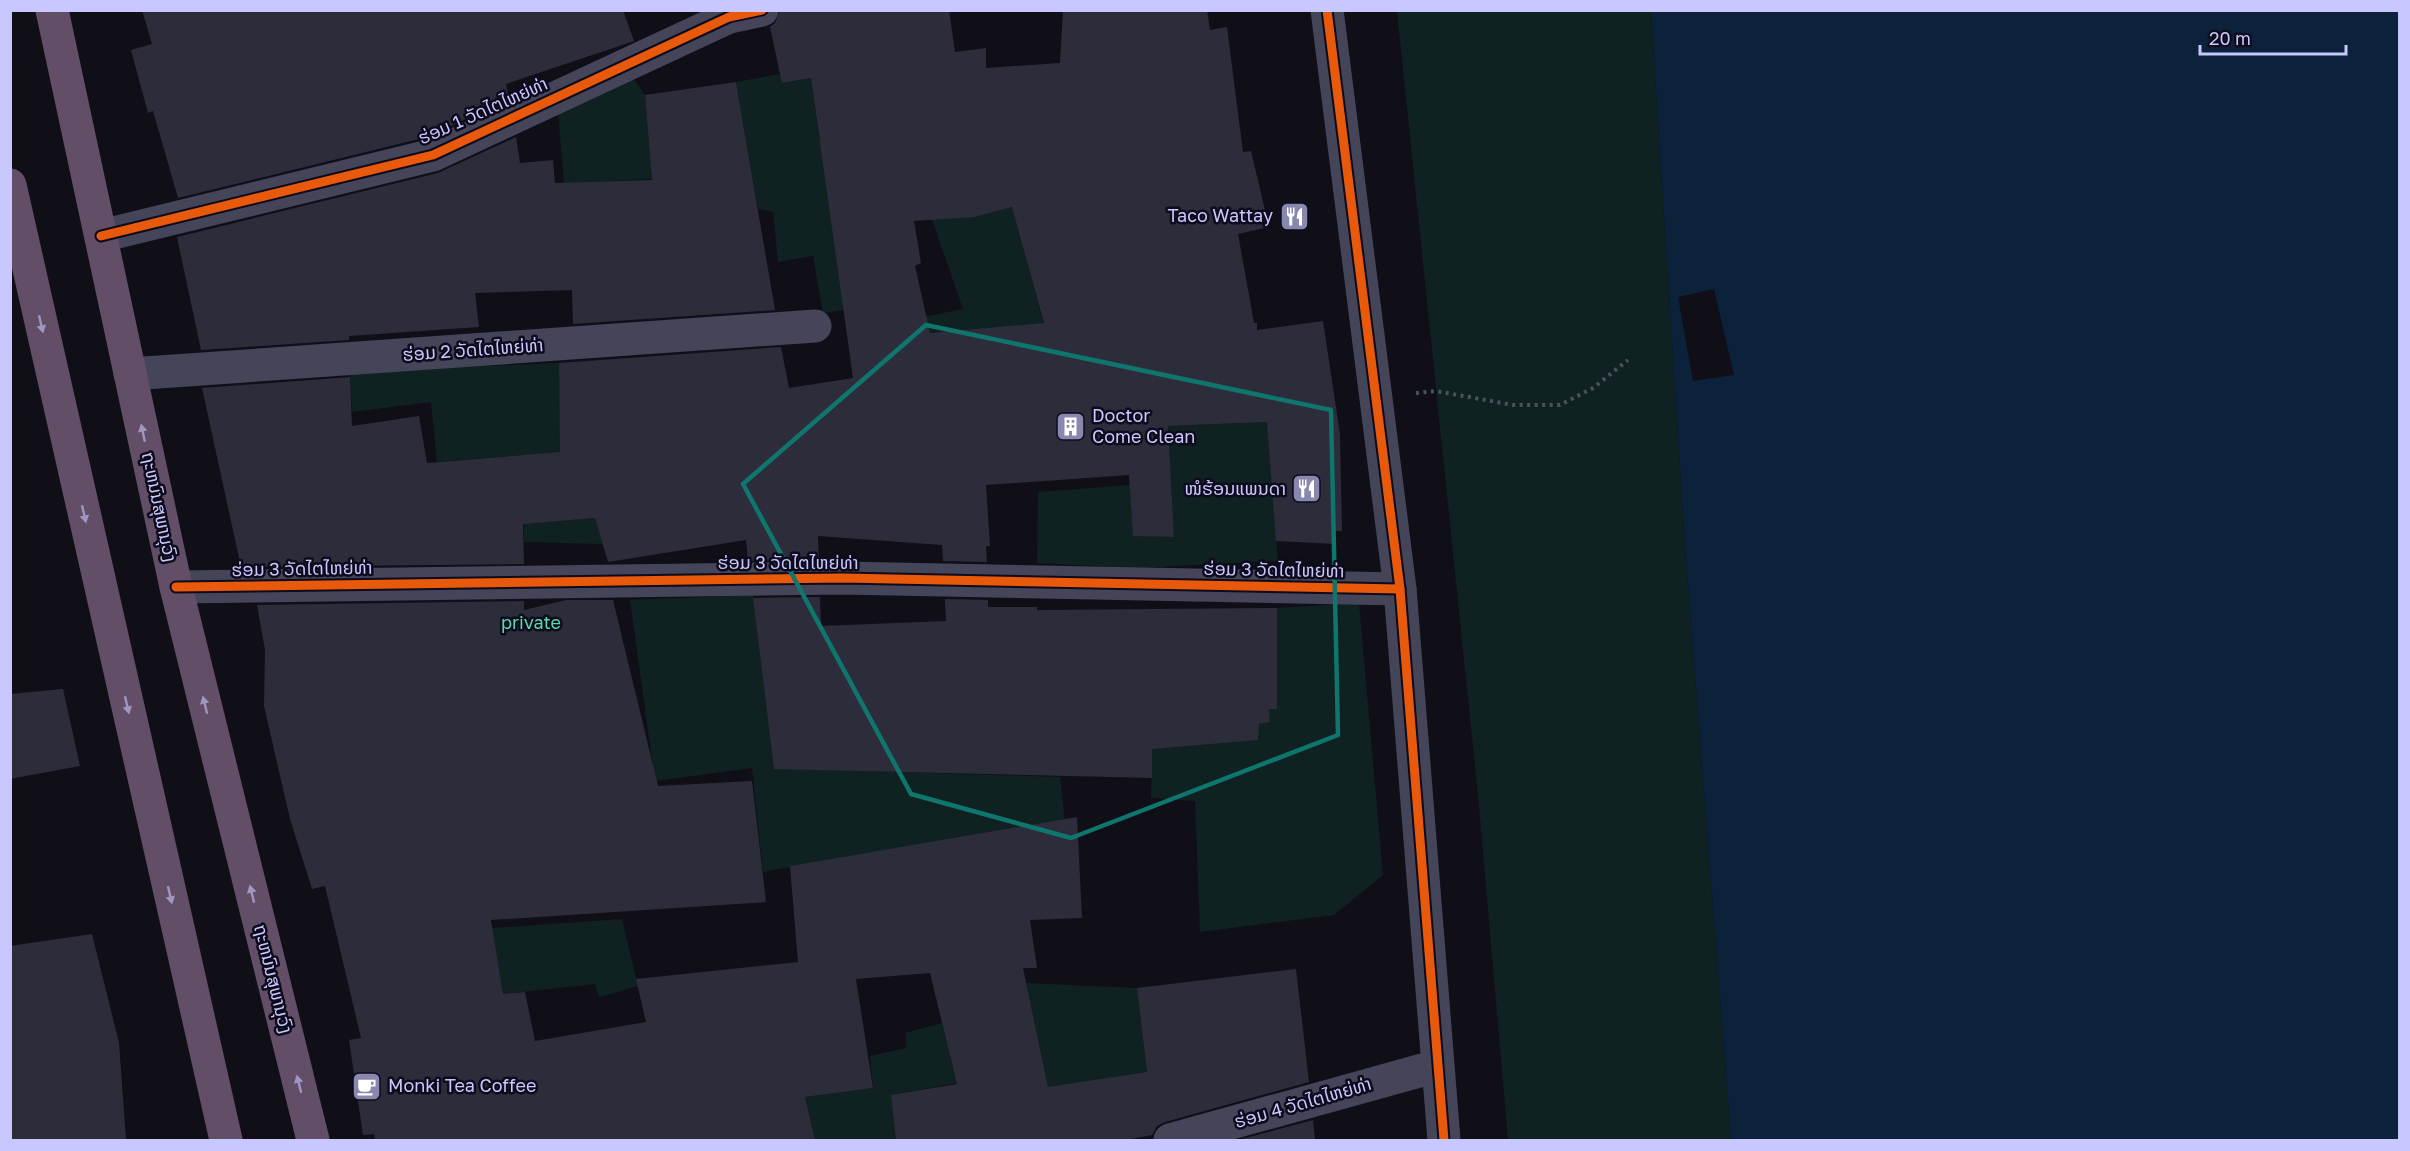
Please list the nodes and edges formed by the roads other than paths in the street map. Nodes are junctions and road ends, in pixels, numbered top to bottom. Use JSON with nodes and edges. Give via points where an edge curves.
{"nodes":[{"id":1,"x":52,"y":10,"type":"edge"},
{"id":2,"x":762,"y":10,"type":"edge"},
{"id":3,"x":1328,"y":10,"type":"edge"},
{"id":4,"x":10,"y":185,"type":"edge"},
{"id":5,"x":101,"y":237,"type":"junction"},
{"id":6,"x":21,"y":282,"type":"edge"},
{"id":7,"x":815,"y":326,"type":"dead end"},
{"id":8,"x":130,"y":374,"type":"junction"},
{"id":9,"x":176,"y":587,"type":"junction"},
{"id":10,"x":1400,"y":589,"type":"junction"},
{"id":11,"x":1437,"y":1066,"type":"junction"},
{"id":12,"x":226,"y":1140,"type":"edge"},
{"id":13,"x":313,"y":1140,"type":"edge"},
{"id":14,"x":1170,"y":1140,"type":"edge"},
{"id":15,"x":1444,"y":1140,"type":"edge"}],
"edges":[{"from":1,"to":5,"type":"highway","name":"ຖະຫນົນສຸພານຸວົງ"},
{"from":2,"to":5,"type":"street","name":"ຮ່ອມ 1 ວັດໄຕໄຫຍ່ທ່າ","via":[[729,17],[433,154]]},
{"from":3,"to":10,"type":"street"},
{"from":4,"to":6,"type":"highway"},
{"from":5,"to":8,"type":"highway","name":"ຖະຫນົນສຸພານຸວົງ"},
{"from":6,"to":12,"type":"highway","one_way":true},
{"from":7,"to":8,"type":"street","name":"ຮ່ອມ 2 ວັດໄຕໄຫຍ່ທ່າ"},
{"from":9,"to":8,"type":"highway","name":"ຖະຫນົນສຸພານຸວົງ","one_way":true},
{"from":9,"to":10,"type":"street","name":"ຮ່ອມ 3 ວັດໄຕໄຫຍ່ທ່າ","via":[[843,578]]},
{"from":13,"to":9,"type":"highway","name":"ຖະຫນົນສຸພານຸວົງ","one_way":true},
{"from":10,"to":11,"type":"street"},
{"from":11,"to":14,"type":"street","name":"ຮ່ອມ 4 ວັດໄຕໄຫຍ່ທ່າ"},
{"from":11,"to":15,"type":"street"}]}
